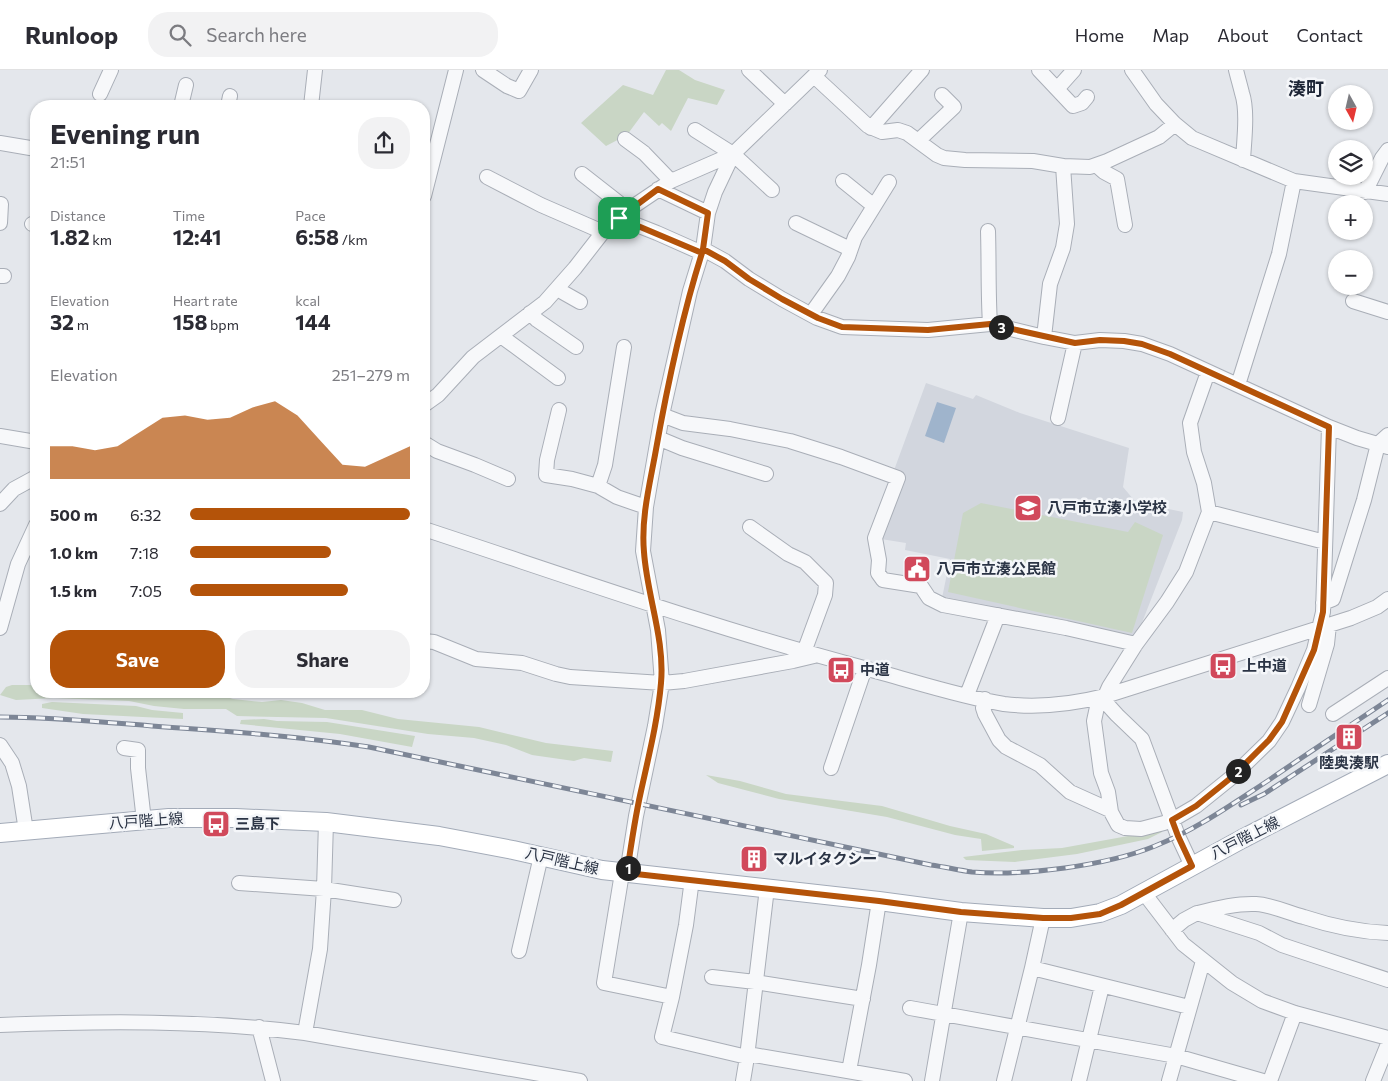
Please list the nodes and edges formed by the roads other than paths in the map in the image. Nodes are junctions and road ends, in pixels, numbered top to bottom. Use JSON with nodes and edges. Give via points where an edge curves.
{"nodes":[{"id":1,"x":111,"y":70,"type":"edge"},
{"id":2,"x":316,"y":70,"type":"edge"},
{"id":3,"x":456,"y":70,"type":"edge"},
{"id":4,"x":483,"y":70,"type":"edge"},
{"id":5,"x":531,"y":70,"type":"edge"},
{"id":6,"x":749,"y":70,"type":"edge"},
{"id":7,"x":922,"y":70,"type":"edge"},
{"id":8,"x":1039,"y":70,"type":"edge"},
{"id":9,"x":1074,"y":70,"type":"edge"},
{"id":10,"x":1132,"y":70,"type":"edge"},
{"id":11,"x":1236,"y":70,"type":"edge"},
{"id":12,"x":817,"y":73,"type":"edge"},
{"id":13,"x":186,"y":85,"type":"dead end"},
{"id":14,"x":1057,"y":89,"type":"junction"},
{"id":15,"x":100,"y":94,"type":"dead end"},
{"id":16,"x":942,"y":95,"type":"dead end"},
{"id":17,"x":1087,"y":97,"type":"dead end"},
{"id":18,"x":182,"y":100,"type":"edge"},
{"id":19,"x":312,"y":100,"type":"edge"},
{"id":20,"x":786,"y":104,"type":"junction"},
{"id":21,"x":1175,"y":124,"type":"junction"},
{"id":22,"x":871,"y":128,"type":"junction"},
{"id":23,"x":695,"y":130,"type":"dead end"},
{"id":24,"x":625,"y":139,"type":"dead end"},
{"id":25,"x":918,"y":141,"type":"junction"},
{"id":26,"x":0,"y":143,"type":"edge"},
{"id":27,"x":30,"y":148,"type":"edge"},
{"id":28,"x":1388,"y":150,"type":"edge"},
{"id":29,"x":733,"y":154,"type":"junction"},
{"id":30,"x":1244,"y":160,"type":"junction"},
{"id":31,"x":1096,"y":165,"type":"junction"},
{"id":32,"x":1063,"y":166,"type":"junction"},
{"id":33,"x":430,"y":172,"type":"edge"},
{"id":34,"x":582,"y":174,"type":"dead end"},
{"id":35,"x":487,"y":177,"type":"dead end"},
{"id":36,"x":671,"y":181,"type":"junction"},
{"id":37,"x":1294,"y":181,"type":"junction"},
{"id":38,"x":843,"y":182,"type":"dead end"},
{"id":39,"x":889,"y":182,"type":"dead end"},
{"id":40,"x":658,"y":189,"type":"junction"},
{"id":41,"x":772,"y":190,"type":"dead end"},
{"id":42,"x":1365,"y":192,"type":"junction"},
{"id":43,"x":1388,"y":194,"type":"edge"},
{"id":44,"x":1,"y":204,"type":"dead end"},
{"id":45,"x":874,"y":206,"type":"junction"},
{"id":46,"x":708,"y":213,"type":"junction"},
{"id":47,"x":624,"y":214,"type":"junction"},
{"id":48,"x":0,"y":223,"type":"edge"},
{"id":49,"x":796,"y":223,"type":"dead end"},
{"id":50,"x":1125,"y":225,"type":"dead end"},
{"id":51,"x":988,"y":231,"type":"dead end"},
{"id":52,"x":603,"y":232,"type":"junction"},
{"id":53,"x":850,"y":249,"type":"junction"},
{"id":54,"x":702,"y":251,"type":"junction"},
{"id":55,"x":557,"y":289,"type":"junction"},
{"id":56,"x":1353,"y":301,"type":"dead end"},
{"id":57,"x":580,"y":302,"type":"dead end"},
{"id":58,"x":1388,"y":312,"type":"edge"},
{"id":59,"x":530,"y":313,"type":"junction"},
{"id":60,"x":811,"y":314,"type":"junction"},
{"id":61,"x":990,"y":324,"type":"junction"},
{"id":62,"x":501,"y":336,"type":"junction"},
{"id":63,"x":1044,"y":337,"type":"junction"},
{"id":64,"x":1075,"y":343,"type":"junction"},
{"id":65,"x":576,"y":347,"type":"dead end"},
{"id":66,"x":624,"y":347,"type":"dead end"},
{"id":67,"x":1208,"y":372,"type":"junction"},
{"id":68,"x":558,"y":378,"type":"dead end"},
{"id":69,"x":1238,"y":385,"type":"junction"},
{"id":70,"x":430,"y":401,"type":"edge"},
{"id":71,"x":559,"y":410,"type":"dead end"},
{"id":72,"x":662,"y":415,"type":"junction"},
{"id":73,"x":1058,"y":418,"type":"dead end"},
{"id":74,"x":1329,"y":427,"type":"junction"},
{"id":75,"x":0,"y":436,"type":"edge"},
{"id":76,"x":658,"y":438,"type":"junction"},
{"id":77,"x":30,"y":441,"type":"edge"},
{"id":78,"x":1385,"y":442,"type":"edge"},
{"id":79,"x":430,"y":447,"type":"edge"},
{"id":80,"x":766,"y":474,"type":"dead end"},
{"id":81,"x":508,"y":479,"type":"dead end"},
{"id":82,"x":30,"y":480,"type":"edge"},
{"id":83,"x":598,"y":486,"type":"junction"},
{"id":84,"x":0,"y":504,"type":"edge"},
{"id":85,"x":646,"y":507,"type":"junction"},
{"id":86,"x":1210,"y":512,"type":"junction"},
{"id":87,"x":750,"y":527,"type":"dead end"},
{"id":88,"x":430,"y":531,"type":"edge"},
{"id":89,"x":30,"y":539,"type":"edge"},
{"id":90,"x":1325,"y":542,"type":"junction"},
{"id":91,"x":1388,"y":600,"type":"edge"},
{"id":92,"x":1323,"y":602,"type":"junction"},
{"id":93,"x":652,"y":604,"type":"junction"},
{"id":94,"x":998,"y":615,"type":"junction"},
{"id":95,"x":1324,"y":626,"type":"junction"},
{"id":96,"x":0,"y":628,"type":"edge"},
{"id":97,"x":430,"y":642,"type":"edge"},
{"id":98,"x":1136,"y":644,"type":"junction"},
{"id":99,"x":810,"y":654,"type":"junction"},
{"id":100,"x":864,"y":668,"type":"junction"},
{"id":101,"x":1388,"y":678,"type":"edge"},
{"id":102,"x":662,"y":682,"type":"junction"},
{"id":103,"x":967,"y":696,"type":"junction"},
{"id":104,"x":985,"y":699,"type":"junction"},
{"id":105,"x":1101,"y":702,"type":"junction"},
{"id":106,"x":1309,"y":706,"type":"dead end"},
{"id":107,"x":1333,"y":714,"type":"dead end"},
{"id":108,"x":0,"y":745,"type":"edge"},
{"id":109,"x":124,"y":748,"type":"dead end"},
{"id":110,"x":1388,"y":764,"type":"edge"},
{"id":111,"x":831,"y":768,"type":"dead end"},
{"id":112,"x":1110,"y":810,"type":"junction"},
{"id":113,"x":144,"y":820,"type":"junction"},
{"id":114,"x":1172,"y":820,"type":"junction"},
{"id":115,"x":326,"y":822,"type":"junction"},
{"id":116,"x":26,"y":830,"type":"junction"},
{"id":117,"x":0,"y":832,"type":"edge"},
{"id":118,"x":542,"y":856,"type":"junction"},
{"id":119,"x":1192,"y":866,"type":"junction"},
{"id":120,"x":625,"y":873,"type":"junction"},
{"id":121,"x":692,"y":879,"type":"junction"},
{"id":122,"x":239,"y":883,"type":"dead end"},
{"id":123,"x":767,"y":888,"type":"junction"},
{"id":124,"x":324,"y":890,"type":"junction"},
{"id":125,"x":1144,"y":893,"type":"junction"},
{"id":126,"x":394,"y":900,"type":"dead end"},
{"id":127,"x":879,"y":901,"type":"junction"},
{"id":128,"x":961,"y":912,"type":"junction"},
{"id":129,"x":1198,"y":913,"type":"junction"},
{"id":130,"x":1043,"y":918,"type":"junction"},
{"id":131,"x":1172,"y":930,"type":"junction"},
{"id":132,"x":1388,"y":933,"type":"edge"},
{"id":133,"x":519,"y":951,"type":"dead end"},
{"id":134,"x":1203,"y":961,"type":"junction"},
{"id":135,"x":1032,"y":968,"type":"junction"},
{"id":136,"x":712,"y":977,"type":"dead end"},
{"id":137,"x":1388,"y":980,"type":"edge"},
{"id":138,"x":755,"y":982,"type":"junction"},
{"id":139,"x":1102,"y":986,"type":"junction"},
{"id":140,"x":672,"y":997,"type":"junction"},
{"id":141,"x":863,"y":999,"type":"junction"},
{"id":142,"x":1189,"y":1007,"type":"junction"},
{"id":143,"x":910,"y":1008,"type":"dead end"},
{"id":144,"x":1295,"y":1013,"type":"junction"},
{"id":145,"x":943,"y":1014,"type":"junction"},
{"id":146,"x":0,"y":1025,"type":"edge"},
{"id":147,"x":259,"y":1027,"type":"junction"},
{"id":148,"x":1016,"y":1028,"type":"junction"},
{"id":149,"x":304,"y":1032,"type":"junction"},
{"id":150,"x":1388,"y":1038,"type":"edge"},
{"id":151,"x":1088,"y":1040,"type":"junction"},
{"id":152,"x":1388,"y":1044,"type":"edge"},
{"id":153,"x":748,"y":1055,"type":"junction"},
{"id":154,"x":1176,"y":1056,"type":"junction"},
{"id":155,"x":849,"y":1071,"type":"junction"},
{"id":156,"x":273,"y":1081,"type":"edge"},
{"id":157,"x":580,"y":1081,"type":"edge"},
{"id":158,"x":743,"y":1081,"type":"edge"},
{"id":159,"x":905,"y":1081,"type":"edge"},
{"id":160,"x":932,"y":1081,"type":"edge"},
{"id":161,"x":1004,"y":1081,"type":"edge"},
{"id":162,"x":1079,"y":1081,"type":"edge"},
{"id":163,"x":1169,"y":1081,"type":"edge"},
{"id":164,"x":1264,"y":1081,"type":"edge"},
{"id":165,"x":1270,"y":1081,"type":"edge"},
{"id":166,"x":1373,"y":1081,"type":"edge"}],
"edges":[{"from":1,"to":15,"type":"street"},
{"from":2,"to":19,"type":"street"},
{"from":3,"to":33,"type":"street"},
{"from":4,"to":5,"type":"street","via":[[507,86],[520,90]]},
{"from":6,"to":20,"type":"street"},
{"from":7,"to":22,"type":"street"},
{"from":8,"to":14,"type":"street"},
{"from":9,"to":14,"type":"street"},
{"from":10,"to":21,"type":"street"},
{"from":11,"to":30,"type":"street","via":[[1243,93]]},
{"from":12,"to":20,"type":"street"},
{"from":12,"to":22,"type":"street"},
{"from":13,"to":18,"type":"street"},
{"from":14,"to":17,"type":"street","via":[[1073,106]]},
{"from":16,"to":25,"type":"street","via":[[954,107]]},
{"from":20,"to":29,"type":"street"},
{"from":21,"to":30,"type":"street","via":[[1192,138]]},
{"from":21,"to":31,"type":"street","via":[[1159,137]]},
{"from":22,"to":25,"type":"street","via":[[882,132],[898,130]]},
{"from":23,"to":29,"type":"street"},
{"from":24,"to":36,"type":"street"},
{"from":25,"to":32,"type":"street","via":[[944,158],[1033,161]]},
{"from":26,"to":27,"type":"street"},
{"from":28,"to":42,"type":"street"},
{"from":29,"to":36,"type":"street"},
{"from":29,"to":41,"type":"street"},
{"from":29,"to":46,"type":"street"},
{"from":30,"to":37,"type":"street"},
{"from":31,"to":32,"type":"street"},
{"from":31,"to":50,"type":"street","via":[[1117,179]]},
{"from":32,"to":63,"type":"street","via":[[1067,224],[1063,248],[1050,284]]},
{"from":34,"to":47,"type":"street"},
{"from":35,"to":52,"type":"street"},
{"from":36,"to":40,"type":"street"},
{"from":37,"to":42,"type":"street"},
{"from":37,"to":69,"type":"street","via":[[1278,254]]},
{"from":38,"to":45,"type":"street"},
{"from":39,"to":45,"type":"street"},
{"from":40,"to":46,"type":"street"},
{"from":40,"to":47,"type":"street"},
{"from":42,"to":43,"type":"street"},
{"from":44,"to":48,"type":"street"},
{"from":45,"to":53,"type":"street"},
{"from":46,"to":54,"type":"street"},
{"from":47,"to":52,"type":"street"},
{"from":47,"to":54,"type":"street"},
{"from":49,"to":53,"type":"street"},
{"from":51,"to":61,"type":"street"},
{"from":52,"to":55,"type":"street"},
{"from":53,"to":60,"type":"street","via":[[838,276]]},
{"from":54,"to":60,"type":"street","via":[[725,261],[749,279]]},
{"from":54,"to":72,"type":"street"},
{"from":55,"to":57,"type":"street"},
{"from":55,"to":59,"type":"street"},
{"from":56,"to":58,"type":"street"},
{"from":59,"to":62,"type":"street"},
{"from":59,"to":65,"type":"street"},
{"from":60,"to":61,"type":"street","via":[[842,327],[928,330]]},
{"from":61,"to":63,"type":"street"},
{"from":62,"to":68,"type":"street"},
{"from":62,"to":70,"type":"street","via":[[472,357]]},
{"from":63,"to":64,"type":"street"},
{"from":64,"to":67,"type":"street","via":[[1100,340],[1142,344]]},
{"from":64,"to":73,"type":"street"},
{"from":66,"to":83,"type":"street","via":[[605,465]]},
{"from":67,"to":69,"type":"street"},
{"from":67,"to":86,"type":"street","via":[[1190,423]]},
{"from":69,"to":74,"type":"street"},
{"from":71,"to":83,"type":"street","via":[[546,475]]},
{"from":72,"to":76,"type":"street"},
{"from":72,"to":94,"type":"street","via":[[683,423],[790,442],[898,478],[875,538],[878,573],[883,580],[921,586],[929,598],[943,605]]},
{"from":74,"to":78,"type":"street","via":[[1357,438]]},
{"from":74,"to":90,"type":"street"},
{"from":75,"to":77,"type":"street"},
{"from":76,"to":80,"type":"street"},
{"from":76,"to":85,"type":"street"},
{"from":78,"to":92,"type":"street","via":[[1333,599]]},
{"from":79,"to":81,"type":"street"},
{"from":82,"to":84,"type":"street","via":[[14,489]]},
{"from":83,"to":85,"type":"street","via":[[617,498]]},
{"from":85,"to":93,"type":"street","via":[[643,551]]},
{"from":86,"to":90,"type":"street"},
{"from":86,"to":98,"type":"street","via":[[1186,572]]},
{"from":87,"to":99,"type":"street","via":[[805,562],[826,583]]},
{"from":88,"to":93,"type":"street"},
{"from":89,"to":96,"type":"street","via":[[18,564]]},
{"from":90,"to":92,"type":"street"},
{"from":91,"to":95,"type":"street","via":[[1352,618]]},
{"from":92,"to":95,"type":"street"},
{"from":93,"to":99,"type":"street"},
{"from":93,"to":102,"type":"street","via":[[658,630]]},
{"from":94,"to":98,"type":"street"},
{"from":94,"to":103,"type":"street"},
{"from":95,"to":105,"type":"street"},
{"from":95,"to":106,"type":"street","via":[[1327,644]]},
{"from":95,"to":114,"type":"street","via":[[1282,722],[1269,740],[1232,777],[1196,806]]},
{"from":97,"to":102,"type":"street","via":[[476,659],[522,663],[570,677]]},
{"from":98,"to":105,"type":"street"},
{"from":99,"to":100,"type":"street"},
{"from":99,"to":102,"type":"street","via":[[793,661]]},
{"from":100,"to":103,"type":"street"},
{"from":100,"to":111,"type":"street"},
{"from":101,"to":107,"type":"street"},
{"from":102,"to":120,"type":"street"},
{"from":103,"to":104,"type":"street"},
{"from":104,"to":105,"type":"street","via":[[1005,704],[1041,705]]},
{"from":104,"to":112,"type":"street","via":[[985,714],[1006,747],[1040,765],[1070,792]]},
{"from":105,"to":112,"type":"street","via":[[1094,721]]},
{"from":105,"to":114,"type":"street","via":[[1107,704],[1142,739]]},
{"from":108,"to":116,"type":"street","via":[[12,762]]},
{"from":109,"to":113,"type":"street","via":[[138,750]]},
{"from":110,"to":119,"type":"main road","name":"八戸階上線"},
{"from":112,"to":114,"type":"street","via":[[1118,825],[1125,828],[1141,829]]},
{"from":113,"to":115,"type":"main road","name":"八戸階上線","via":[[236,818]]},
{"from":113,"to":116,"type":"main road","name":"八戸階上線"},
{"from":114,"to":119,"type":"street"},
{"from":115,"to":118,"type":"main road","name":"八戸階上線","via":[[438,836]]},
{"from":115,"to":124,"type":"street"},
{"from":116,"to":117,"type":"main road","name":"八戸階上線"},
{"from":118,"to":120,"type":"main road","name":"八戸階上線"},
{"from":118,"to":133,"type":"street"},
{"from":119,"to":125,"type":"main road","name":"八戸階上線"},
{"from":120,"to":121,"type":"main road","name":"八戸階上線"},
{"from":120,"to":140,"type":"street","via":[[604,983]]},
{"from":121,"to":123,"type":"main road","name":"八戸階上線"},
{"from":121,"to":140,"type":"street"},
{"from":122,"to":124,"type":"street"},
{"from":123,"to":127,"type":"main road","name":"八戸階上線"},
{"from":123,"to":138,"type":"street"},
{"from":124,"to":126,"type":"street"},
{"from":124,"to":149,"type":"street","via":[[320,949]]},
{"from":125,"to":130,"type":"main road","name":"八戸階上線","via":[[1100,914]]},
{"from":125,"to":131,"type":"street"},
{"from":127,"to":128,"type":"main road","name":"八戸階上線"},
{"from":127,"to":141,"type":"street"},
{"from":128,"to":130,"type":"main road","name":"八戸階上線"},
{"from":128,"to":145,"type":"street"},
{"from":129,"to":131,"type":"street"},
{"from":129,"to":132,"type":"street","via":[[1254,904],[1340,926]]},
{"from":129,"to":137,"type":"street"},
{"from":130,"to":135,"type":"street"},
{"from":131,"to":134,"type":"street"},
{"from":134,"to":142,"type":"street"},
{"from":134,"to":144,"type":"street","via":[[1262,1001]]},
{"from":135,"to":139,"type":"street"},
{"from":135,"to":148,"type":"street"},
{"from":136,"to":138,"type":"street"},
{"from":138,"to":141,"type":"street"},
{"from":138,"to":153,"type":"street"},
{"from":139,"to":142,"type":"street"},
{"from":139,"to":151,"type":"street"},
{"from":140,"to":153,"type":"street","via":[[662,1037]]},
{"from":141,"to":155,"type":"street"},
{"from":142,"to":154,"type":"street"},
{"from":143,"to":145,"type":"street"},
{"from":144,"to":150,"type":"street"},
{"from":144,"to":165,"type":"street"},
{"from":145,"to":148,"type":"street"},
{"from":145,"to":160,"type":"street"},
{"from":146,"to":147,"type":"street","via":[[105,1021]]},
{"from":147,"to":149,"type":"street"},
{"from":147,"to":156,"type":"street"},
{"from":148,"to":151,"type":"street"},
{"from":148,"to":161,"type":"street"},
{"from":149,"to":157,"type":"street"},
{"from":151,"to":154,"type":"street"},
{"from":151,"to":162,"type":"street"},
{"from":152,"to":166,"type":"street"},
{"from":153,"to":155,"type":"street"},
{"from":153,"to":158,"type":"street"},
{"from":154,"to":163,"type":"street"},
{"from":154,"to":164,"type":"street"},
{"from":155,"to":159,"type":"street"}]}
